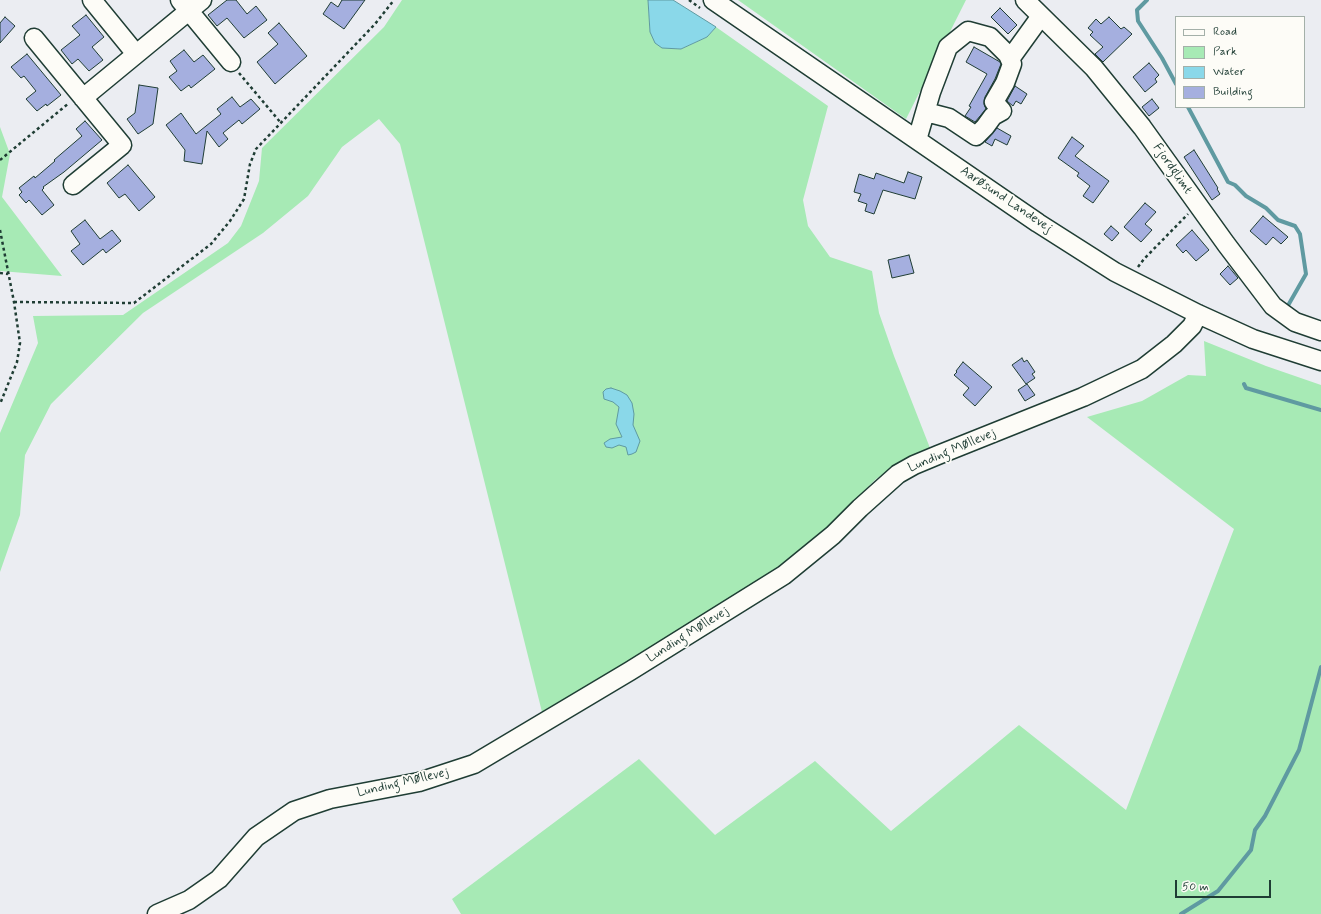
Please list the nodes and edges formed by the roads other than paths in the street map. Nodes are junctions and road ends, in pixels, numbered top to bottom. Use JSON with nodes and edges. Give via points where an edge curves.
{"nodes":[{"id":1,"x":92,"y":0,"type":"edge"},
{"id":2,"x":713,"y":0,"type":"edge"},
{"id":3,"x":1025,"y":0,"type":"edge"},
{"id":4,"x":190,"y":4,"type":"edge"},
{"id":5,"x":1041,"y":16,"type":"junction"},
{"id":6,"x":34,"y":38,"type":"dead end"},
{"id":7,"x":136,"y":54,"type":"junction"},
{"id":8,"x":1010,"y":59,"type":"junction"},
{"id":9,"x":230,"y":62,"type":"road end"},
{"id":10,"x":83,"y":98,"type":"junction"},
{"id":11,"x":926,"y":112,"type":"junction"},
{"id":12,"x":917,"y":140,"type":"junction"},
{"id":13,"x":73,"y":185,"type":"dead end"},
{"id":14,"x":1198,"y":314,"type":"junction"},
{"id":15,"x":1321,"y":331,"type":"edge"},
{"id":16,"x":1321,"y":361,"type":"edge"},
{"id":17,"x":157,"y":914,"type":"edge"}],
"edges":[{"from":1,"to":7,"type":"street"},
{"from":2,"to":12,"type":"street","name":"Aarøsund Landevej"},
{"from":3,"to":5,"type":"street","name":"Fjordglimt"},
{"from":4,"to":7,"type":"street"},
{"from":4,"to":9,"type":"street"},
{"from":5,"to":8,"type":"street"},
{"from":5,"to":15,"type":"street","name":"Fjordglimt","via":[[1094,68],[1142,127],[1273,306],[1295,322]]},
{"from":6,"to":10,"type":"street"},
{"from":7,"to":10,"type":"street"},
{"from":8,"to":11,"type":"street","via":[[990,37],[968,31],[948,48]]},
{"from":8,"to":11,"type":"street","via":[[1012,64],[1005,84],[994,102],[1002,111],[993,116],[976,136],[949,118]]},
{"from":10,"to":13,"type":"street","via":[[122,145]]},
{"from":11,"to":12,"type":"street"},
{"from":12,"to":14,"type":"street","name":"Aarøsund Landevej","via":[[1038,223],[1116,272]]},
{"from":14,"to":16,"type":"street","name":"Aarøsund Landevej","via":[[1253,339]]},
{"from":14,"to":17,"type":"street","name":"Lunding Møllevej","via":[[1192,326],[1174,344],[1142,369],[1083,397],[898,474],[833,535],[784,575],[474,764],[419,782],[330,799],[294,811],[256,837],[219,879],[189,900]]}]}
